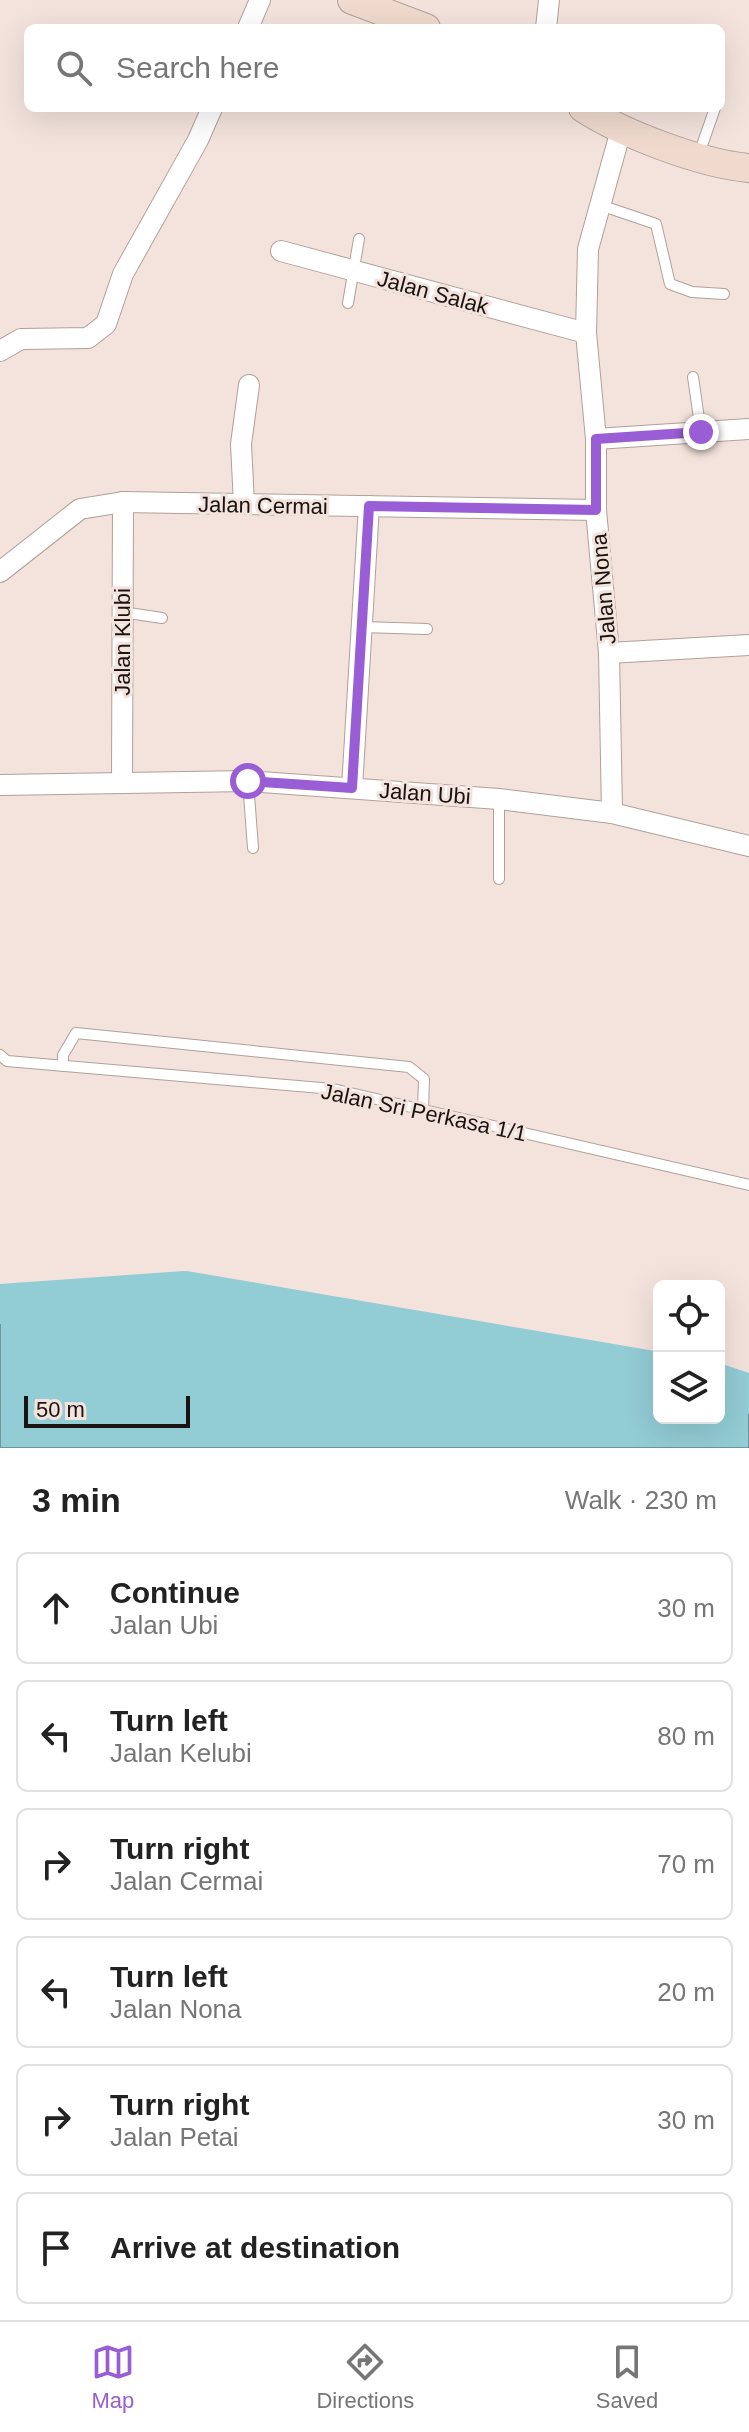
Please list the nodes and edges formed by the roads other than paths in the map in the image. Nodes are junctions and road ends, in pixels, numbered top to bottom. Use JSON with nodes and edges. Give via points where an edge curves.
{"nodes":[{"id":1,"x":260,"y":0,"type":"edge"},
{"id":2,"x":352,"y":0,"type":"edge"},
{"id":3,"x":549,"y":0,"type":"edge"},
{"id":4,"x":250,"y":24,"type":"edge"},
{"id":5,"x":415,"y":24,"type":"edge"},
{"id":6,"x":546,"y":24,"type":"edge"},
{"id":7,"x":210,"y":112,"type":"edge"},
{"id":8,"x":590,"y":112,"type":"edge"},
{"id":9,"x":714,"y":112,"type":"edge"},
{"id":10,"x":621,"y":130,"type":"junction"},
{"id":11,"x":698,"y":156,"type":"junction"},
{"id":12,"x":749,"y":168,"type":"edge"},
{"id":13,"x":600,"y":205,"type":"junction"},
{"id":14,"x":359,"y":239,"type":"dead end"},
{"id":15,"x":281,"y":251,"type":"dead end"},
{"id":16,"x":352,"y":271,"type":"junction"},
{"id":17,"x":724,"y":294,"type":"dead end"},
{"id":18,"x":348,"y":303,"type":"dead end"},
{"id":19,"x":586,"y":333,"type":"junction"},
{"id":20,"x":0,"y":351,"type":"edge"},
{"id":21,"x":693,"y":377,"type":"dead end"},
{"id":22,"x":249,"y":385,"type":"dead end"},
{"id":23,"x":749,"y":429,"type":"edge"},
{"id":24,"x":701,"y":432,"type":"junction"},
{"id":25,"x":596,"y":439,"type":"junction"},
{"id":26,"x":123,"y":502,"type":"junction"},
{"id":27,"x":244,"y":504,"type":"junction"},
{"id":28,"x":369,"y":506,"type":"junction"},
{"id":29,"x":596,"y":510,"type":"junction"},
{"id":30,"x":0,"y":572,"type":"edge"},
{"id":31,"x":122,"y":612,"type":"junction"},
{"id":32,"x":162,"y":618,"type":"dead end"},
{"id":33,"x":362,"y":627,"type":"junction"},
{"id":34,"x":427,"y":629,"type":"dead end"},
{"id":35,"x":749,"y":645,"type":"edge"},
{"id":36,"x":609,"y":653,"type":"junction"},
{"id":37,"x":248,"y":781,"type":"junction"},
{"id":38,"x":122,"y":782,"type":"junction"},
{"id":39,"x":0,"y":785,"type":"edge"},
{"id":40,"x":352,"y":788,"type":"junction"},
{"id":41,"x":499,"y":799,"type":"junction"},
{"id":42,"x":612,"y":813,"type":"junction"},
{"id":43,"x":749,"y":846,"type":"edge"},
{"id":44,"x":253,"y":848,"type":"dead end"},
{"id":45,"x":499,"y":879,"type":"dead end"},
{"id":46,"x":0,"y":1055,"type":"edge"},
{"id":47,"x":63,"y":1066,"type":"junction"},
{"id":48,"x":423,"y":1110,"type":"junction"},
{"id":49,"x":749,"y":1185,"type":"edge"}],
"edges":[{"from":1,"to":4,"type":"street"},
{"from":2,"to":5,"type":"street"},
{"from":3,"to":6,"type":"street"},
{"from":7,"to":20,"type":"street","via":[[123,274],[106,324],[88,338],[21,339]]},
{"from":8,"to":10,"type":"street"},
{"from":9,"to":11,"type":"lane"},
{"from":10,"to":11,"type":"street"},
{"from":10,"to":13,"type":"street","name":"Jalan Nona"},
{"from":11,"to":12,"type":"street"},
{"from":13,"to":17,"type":"lane","via":[[656,224],[670,284]]},
{"from":13,"to":19,"type":"street","name":"Jalan Nona","via":[[588,249]]},
{"from":14,"to":16,"type":"lane"},
{"from":15,"to":16,"type":"street","name":"Jalan Salak"},
{"from":16,"to":18,"type":"lane"},
{"from":16,"to":19,"type":"street","name":"Jalan Salak"},
{"from":19,"to":25,"type":"street","name":"Jalan Nona"},
{"from":21,"to":24,"type":"lane"},
{"from":22,"to":27,"type":"street","via":[[241,444]]},
{"from":23,"to":24,"type":"street"},
{"from":24,"to":25,"type":"street"},
{"from":25,"to":29,"type":"street","name":"Jalan Nona"},
{"from":26,"to":27,"type":"street","name":"Jalan Cermai"},
{"from":26,"to":30,"type":"street","name":"Jalan Cermai","via":[[80,509]]},
{"from":26,"to":31,"type":"street","name":"Jalan Klubi"},
{"from":27,"to":28,"type":"street","name":"Jalan Cermai"},
{"from":28,"to":29,"type":"street","name":"Jalan Cermai"},
{"from":28,"to":33,"type":"street"},
{"from":29,"to":36,"type":"street","name":"Jalan Nona"},
{"from":31,"to":32,"type":"lane"},
{"from":31,"to":38,"type":"street","name":"Jalan Klubi"},
{"from":33,"to":34,"type":"lane"},
{"from":33,"to":40,"type":"street"},
{"from":35,"to":36,"type":"street"},
{"from":36,"to":42,"type":"street","name":"Jalan Nona"},
{"from":37,"to":38,"type":"street","name":"Jalan Ubi"},
{"from":37,"to":40,"type":"street","name":"Jalan Ubi"},
{"from":37,"to":44,"type":"lane"},
{"from":38,"to":39,"type":"street","name":"Jalan Ubi"},
{"from":40,"to":41,"type":"street","name":"Jalan Ubi"},
{"from":41,"to":42,"type":"street","name":"Jalan Ubi"},
{"from":41,"to":45,"type":"lane"},
{"from":42,"to":43,"type":"street","name":"Jalan Ubi"},
{"from":46,"to":47,"type":"lane","name":"Jalan Sri Perkasa 1/1","via":[[7,1061]]},
{"from":47,"to":48,"type":"lane","name":"Jalan Sri Perkasa 1/1","via":[[333,1089]]},
{"from":47,"to":48,"type":"lane","via":[[63,1055],[76,1033],[409,1067],[424,1079]]},
{"from":48,"to":49,"type":"lane","name":"Jalan Sri Perkasa 1/1"}]}
